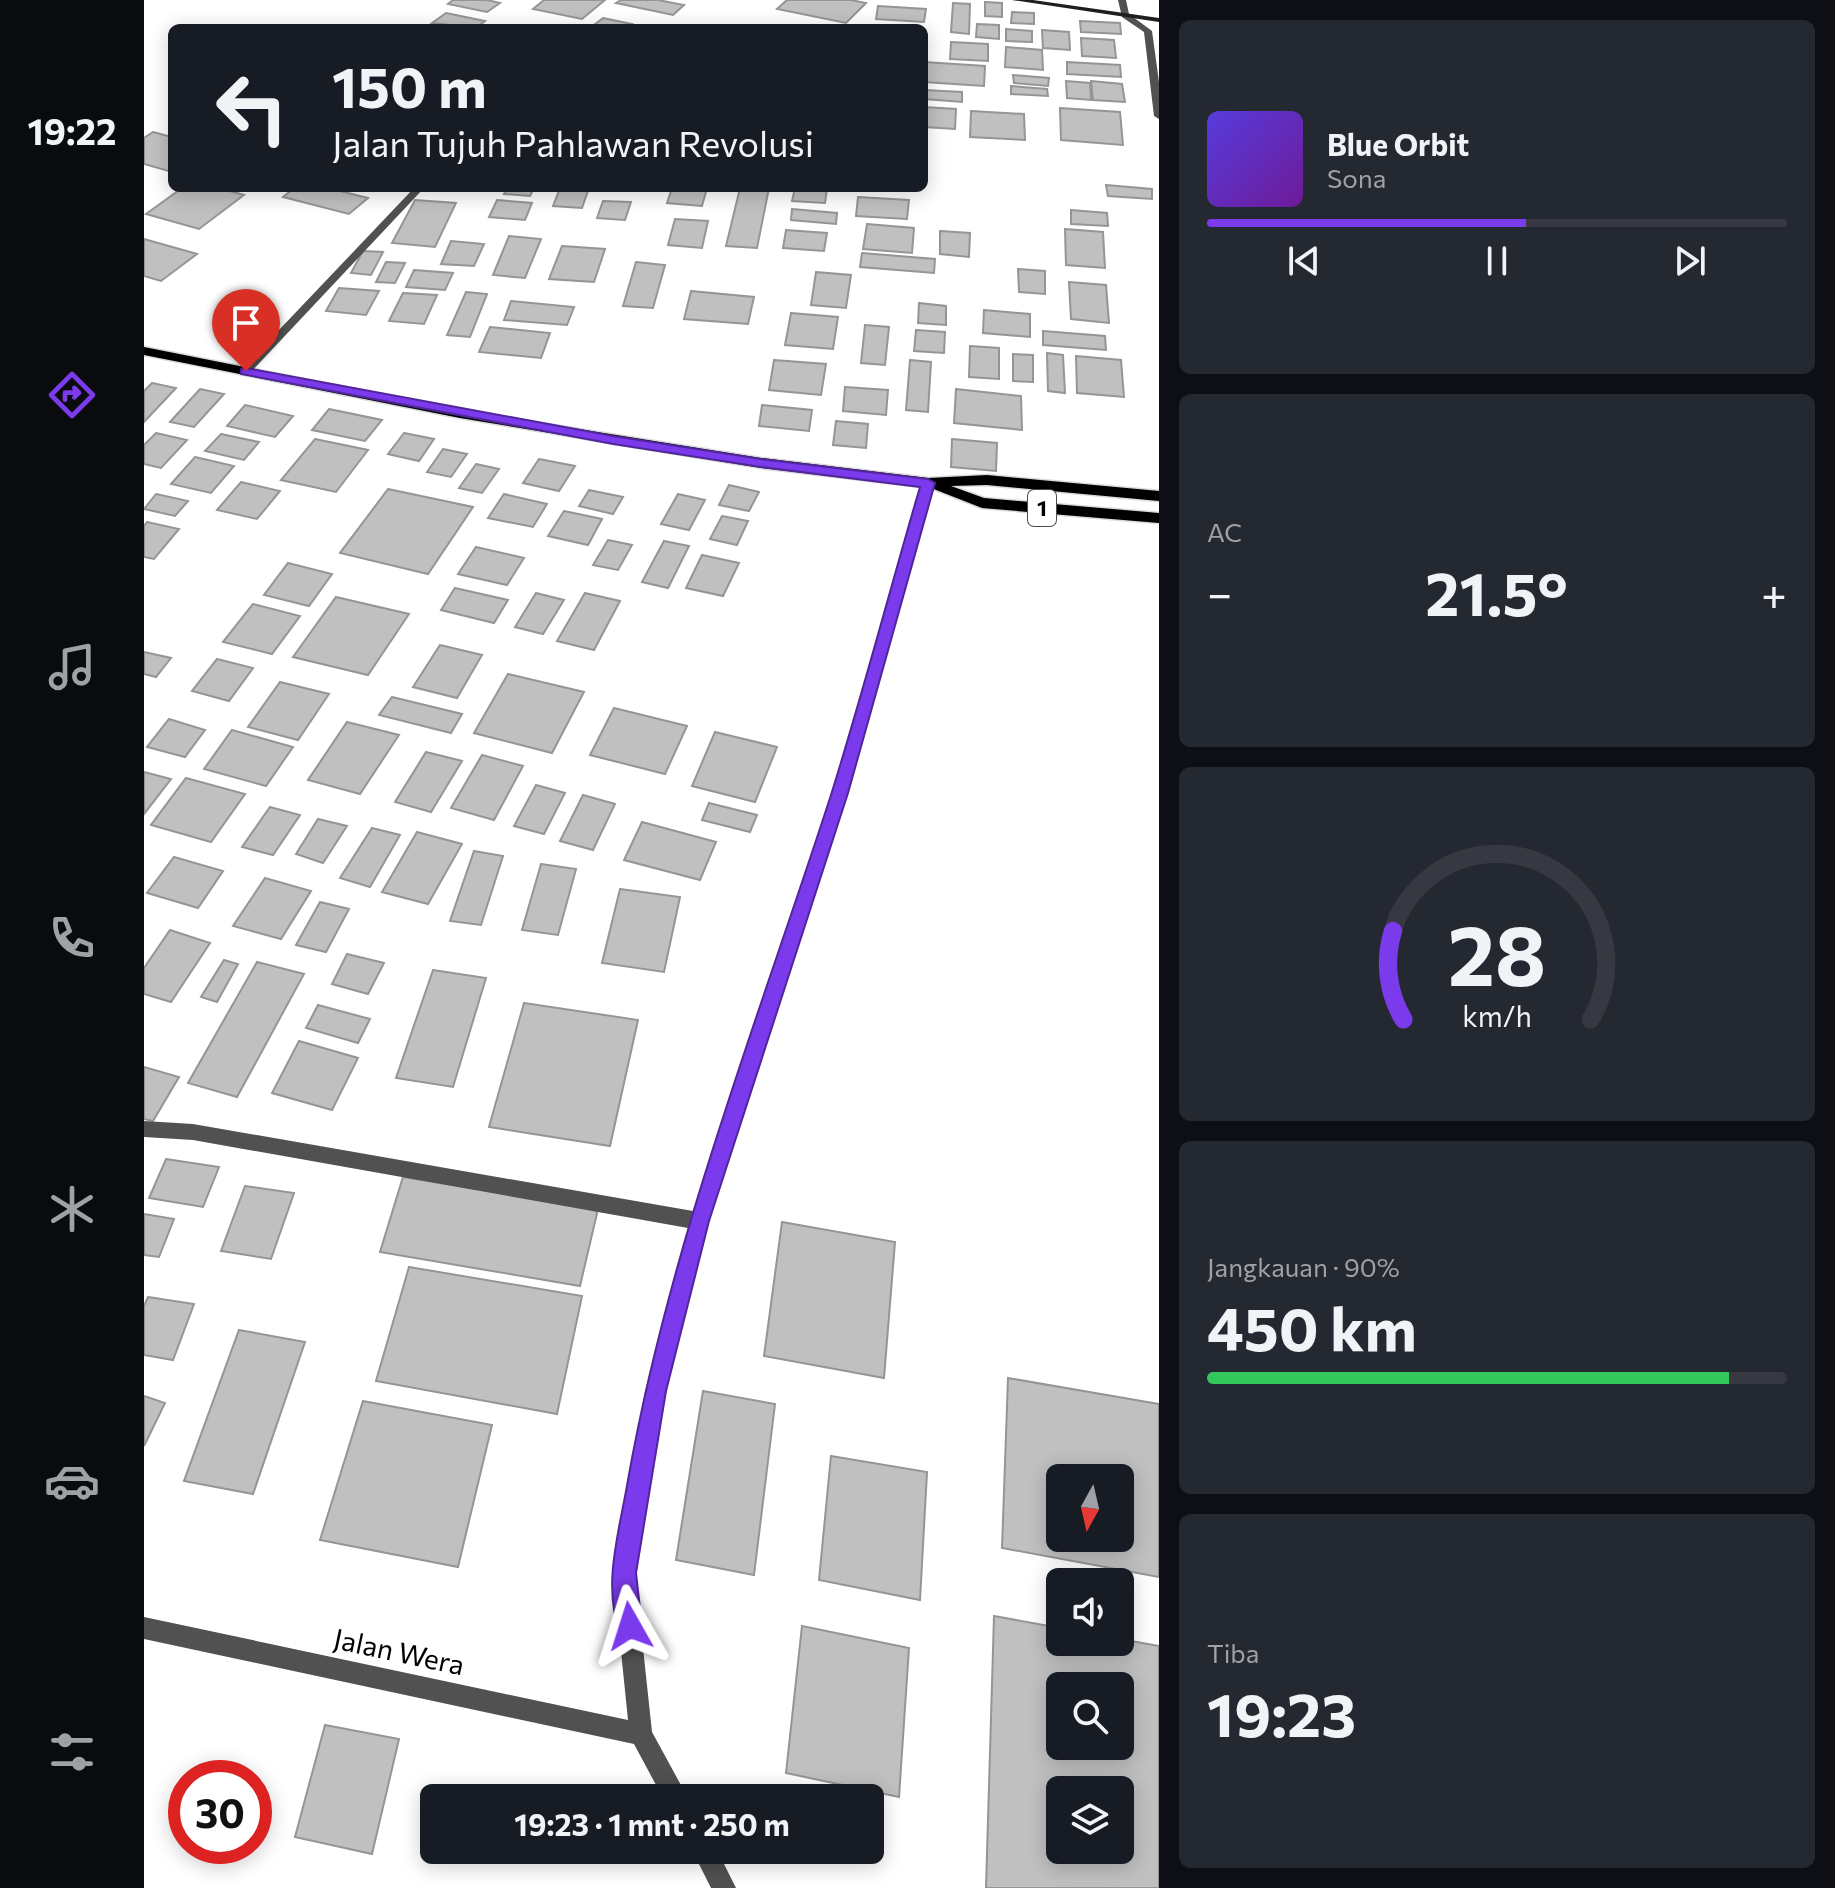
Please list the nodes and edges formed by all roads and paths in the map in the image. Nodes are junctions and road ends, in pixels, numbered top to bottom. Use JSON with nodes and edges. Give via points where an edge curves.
{"nodes":[{"id":1,"x":1016,"y":0,"type":"edge"},
{"id":2,"x":1122,"y":0,"type":"edge"},
{"id":3,"x":1125,"y":15,"type":"junction"},
{"id":4,"x":1159,"y":20,"type":"edge"},
{"id":5,"x":1159,"y":116,"type":"edge"},
{"id":6,"x":415,"y":192,"type":"edge"},
{"id":7,"x":144,"y":351,"type":"edge"},
{"id":8,"x":246,"y":371,"type":"junction"},
{"id":9,"x":928,"y":483,"type":"junction"},
{"id":10,"x":1159,"y":496,"type":"edge"},
{"id":11,"x":1159,"y":518,"type":"edge"},
{"id":12,"x":144,"y":1129,"type":"edge"},
{"id":13,"x":699,"y":1221,"type":"junction"},
{"id":14,"x":144,"y":1628,"type":"edge"},
{"id":15,"x":641,"y":1734,"type":"junction"},
{"id":16,"x":668,"y":1784,"type":"edge"},
{"id":17,"x":711,"y":1864,"type":"edge"},
{"id":18,"x":724,"y":1888,"type":"edge"}],
"edges":[{"from":1,"to":3,"type":"street"},
{"from":2,"to":3,"type":"street"},
{"from":3,"to":4,"type":"street"},
{"from":3,"to":5,"type":"street","via":[[1148,31]]},
{"from":6,"to":8,"type":"street"},
{"from":7,"to":8,"type":"main road","number":"1"},
{"from":8,"to":9,"type":"main road","number":"1","via":[[613,440]]},
{"from":9,"to":10,"type":"main road","number":"1","via":[[987,480]]},
{"from":9,"to":11,"type":"main road","number":"1","via":[[982,503]]},
{"from":9,"to":13,"type":"street","via":[[840,793]]},
{"from":12,"to":13,"type":"street","via":[[193,1132]]},
{"from":13,"to":15,"type":"street","via":[[655,1391],[624,1573]]},
{"from":14,"to":15,"type":"street","name":"Jalan Wera"},
{"from":15,"to":16,"type":"street"},
{"from":17,"to":18,"type":"street"}]}
